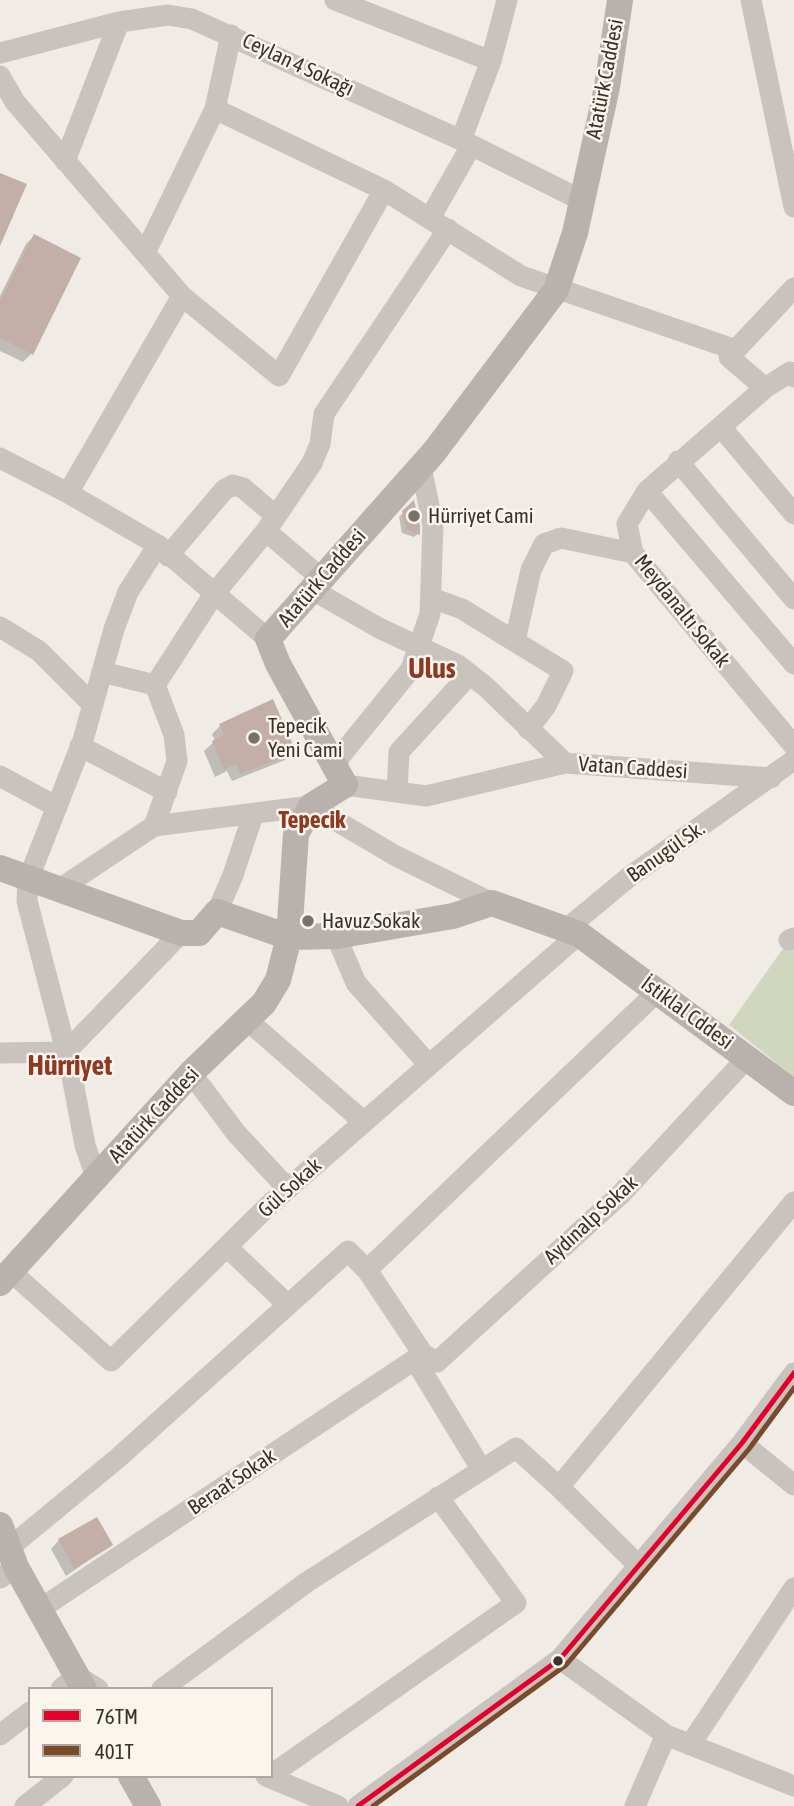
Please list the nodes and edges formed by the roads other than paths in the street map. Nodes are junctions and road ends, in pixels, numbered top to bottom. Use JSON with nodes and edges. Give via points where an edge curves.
{"nodes":[{"id":1,"x":335,"y":0,"type":"edge"},
{"id":2,"x":507,"y":0,"type":"edge"},
{"id":3,"x":620,"y":0,"type":"edge"},
{"id":4,"x":751,"y":0,"type":"edge"},
{"id":5,"x":194,"y":10,"type":"edge"},
{"id":6,"x":119,"y":22,"type":"junction"},
{"id":7,"x":231,"y":34,"type":"junction"},
{"id":8,"x":0,"y":53,"type":"edge"},
{"id":9,"x":491,"y":61,"type":"junction"},
{"id":10,"x":0,"y":76,"type":"edge"},
{"id":11,"x":215,"y":109,"type":"junction"},
{"id":12,"x":466,"y":143,"type":"junction"},
{"id":13,"x":65,"y":160,"type":"junction"},
{"id":14,"x":384,"y":190,"type":"junction"},
{"id":15,"x":581,"y":200,"type":"junction"},
{"id":16,"x":794,"y":207,"type":"edge"},
{"id":17,"x":439,"y":224,"type":"junction"},
{"id":18,"x":145,"y":253,"type":"junction"},
{"id":19,"x":794,"y":288,"type":"edge"},
{"id":20,"x":556,"y":290,"type":"junction"},
{"id":21,"x":183,"y":296,"type":"junction"},
{"id":22,"x":732,"y":354,"type":"junction"},
{"id":23,"x":794,"y":377,"type":"edge"},
{"id":24,"x":765,"y":388,"type":"junction"},
{"id":25,"x":721,"y":427,"type":"junction"},
{"id":26,"x":0,"y":458,"type":"edge"},
{"id":27,"x":678,"y":461,"type":"junction"},
{"id":28,"x":421,"y":467,"type":"junction"},
{"id":29,"x":647,"y":491,"type":"junction"},
{"id":30,"x":68,"y":493,"type":"junction"},
{"id":31,"x":794,"y":514,"type":"edge"},
{"id":32,"x":271,"y":524,"type":"junction"},
{"id":33,"x":163,"y":550,"type":"junction"},
{"id":34,"x":633,"y":553,"type":"junction"},
{"id":35,"x":316,"y":584,"type":"junction"},
{"id":36,"x":214,"y":594,"type":"junction"},
{"id":37,"x":432,"y":598,"type":"junction"},
{"id":38,"x":794,"y":599,"type":"edge"},
{"id":39,"x":0,"y":627,"type":"edge"},
{"id":40,"x":268,"y":639,"type":"junction"},
{"id":41,"x":514,"y":641,"type":"junction"},
{"id":42,"x":420,"y":647,"type":"junction"},
{"id":43,"x":794,"y":664,"type":"edge"},
{"id":44,"x":102,"y":672,"type":"junction"},
{"id":45,"x":470,"y":674,"type":"junction"},
{"id":46,"x":155,"y":685,"type":"junction"},
{"id":47,"x":93,"y":705,"type":"junction"},
{"id":48,"x":527,"y":729,"type":"junction"},
{"id":49,"x":80,"y":746,"type":"junction"},
{"id":50,"x":794,"y":746,"type":"edge"},
{"id":51,"x":794,"y":760,"type":"edge"},
{"id":52,"x":565,"y":763,"type":"junction"},
{"id":53,"x":339,"y":775,"type":"junction"},
{"id":54,"x":0,"y":776,"type":"edge"},
{"id":55,"x":771,"y":778,"type":"junction"},
{"id":56,"x":167,"y":792,"type":"junction"},
{"id":57,"x":397,"y":792,"type":"junction"},
{"id":58,"x":311,"y":806,"type":"junction"},
{"id":59,"x":57,"y":807,"type":"junction"},
{"id":60,"x":253,"y":815,"type":"junction"},
{"id":61,"x":153,"y":826,"type":"junction"},
{"id":62,"x":0,"y":868,"type":"edge"},
{"id":63,"x":28,"y":880,"type":"junction"},
{"id":64,"x":61,"y":888,"type":"junction"},
{"id":65,"x":492,"y":903,"type":"junction"},
{"id":66,"x":217,"y":912,"type":"junction"},
{"id":67,"x":571,"y":932,"type":"junction"},
{"id":68,"x":181,"y":933,"type":"junction"},
{"id":69,"x":336,"y":936,"type":"junction"},
{"id":70,"x":289,"y":937,"type":"junction"},
{"id":71,"x":657,"y":992,"type":"junction"},
{"id":72,"x":247,"y":1020,"type":"junction"},
{"id":73,"x":66,"y":1052,"type":"junction"},
{"id":74,"x":0,"y":1053,"type":"edge"},
{"id":75,"x":748,"y":1057,"type":"junction"},
{"id":76,"x":429,"y":1065,"type":"junction"},
{"id":77,"x":191,"y":1073,"type":"junction"},
{"id":78,"x":794,"y":1093,"type":"edge"},
{"id":79,"x":364,"y":1122,"type":"junction"},
{"id":80,"x":96,"y":1177,"type":"junction"},
{"id":81,"x":288,"y":1189,"type":"junction"},
{"id":82,"x":794,"y":1202,"type":"edge"},
{"id":83,"x":227,"y":1247,"type":"junction"},
{"id":84,"x":367,"y":1270,"type":"junction"},
{"id":85,"x":3,"y":1277,"type":"edge"},
{"id":86,"x":288,"y":1305,"type":"junction"},
{"id":87,"x":419,"y":1357,"type":"junction"},
{"id":88,"x":794,"y":1373,"type":"edge"},
{"id":89,"x":742,"y":1443,"type":"junction"},
{"id":90,"x":482,"y":1470,"type":"junction"},
{"id":91,"x":793,"y":1484,"type":"edge"},
{"id":92,"x":559,"y":1487,"type":"junction"},
{"id":93,"x":438,"y":1497,"type":"junction"},
{"id":94,"x":6,"y":1555,"type":"edge"},
{"id":95,"x":639,"y":1566,"type":"junction"},
{"id":96,"x":794,"y":1588,"type":"edge"},
{"id":97,"x":40,"y":1609,"type":"junction"},
{"id":98,"x":560,"y":1659,"type":"junction"},
{"id":99,"x":80,"y":1686,"type":"edge"},
{"id":100,"x":165,"y":1687,"type":"edge"},
{"id":101,"x":28,"y":1714,"type":"edge"},
{"id":102,"x":0,"y":1735,"type":"edge"},
{"id":103,"x":666,"y":1735,"type":"junction"},
{"id":104,"x":690,"y":1745,"type":"junction"},
{"id":105,"x":273,"y":1773,"type":"edge"},
{"id":106,"x":60,"y":1778,"type":"edge"},
{"id":107,"x":132,"y":1778,"type":"edge"},
{"id":108,"x":273,"y":1778,"type":"edge"},
{"id":109,"x":794,"y":1786,"type":"edge"},
{"id":110,"x":26,"y":1806,"type":"edge"},
{"id":111,"x":148,"y":1806,"type":"edge"},
{"id":112,"x":338,"y":1806,"type":"edge"},
{"id":113,"x":358,"y":1806,"type":"edge"},
{"id":114,"x":635,"y":1806,"type":"edge"}],
"edges":[{"from":1,"to":9,"type":"street"},
{"from":2,"to":9,"type":"street"},
{"from":3,"to":15,"type":"main road","name":"Atatürk Caddesi","via":[[607,87]]},
{"from":4,"to":16,"type":"street"},
{"from":5,"to":6,"type":"street","name":"Ceylan 4 Sokağı"},
{"from":5,"to":7,"type":"street","name":"Ceylan 4 Sokağı"},
{"from":6,"to":8,"type":"street","name":"Ceylan 4 Sokağı"},
{"from":6,"to":13,"type":"street"},
{"from":7,"to":11,"type":"street"},
{"from":7,"to":12,"type":"street","name":"Ceylan 4 Sokağı"},
{"from":9,"to":12,"type":"street"},
{"from":10,"to":13,"type":"street","via":[[15,102]]},
{"from":11,"to":14,"type":"street"},
{"from":11,"to":18,"type":"street"},
{"from":12,"to":15,"type":"street","name":"Ceylan 4 Sokağı"},
{"from":12,"to":17,"type":"street"},
{"from":13,"to":18,"type":"street"},
{"from":14,"to":17,"type":"street"},
{"from":14,"to":21,"type":"street","via":[[279,376]]},
{"from":15,"to":20,"type":"main road","name":"Atatürk Caddesi"},
{"from":17,"to":20,"type":"street","via":[[521,276]]},
{"from":17,"to":32,"type":"street","via":[[324,414],[312,463]]},
{"from":18,"to":21,"type":"street"},
{"from":19,"to":22,"type":"street"},
{"from":20,"to":22,"type":"street"},
{"from":20,"to":28,"type":"main road","name":"Atatürk Caddesi"},
{"from":21,"to":30,"type":"street"},
{"from":22,"to":24,"type":"street"},
{"from":23,"to":24,"type":"street","name":"Meydanaltı Sokak","via":[[790,372]]},
{"from":24,"to":25,"type":"street","name":"Meydanaltı Sokak"},
{"from":25,"to":27,"type":"street","name":"Meydanaltı Sokak"},
{"from":25,"to":31,"type":"street"},
{"from":26,"to":30,"type":"street"},
{"from":27,"to":29,"type":"street","name":"Meydanaltı Sokak"},
{"from":27,"to":38,"type":"street"},
{"from":28,"to":35,"type":"main road","name":"Atatürk Caddesi"},
{"from":28,"to":37,"type":"street","via":[[433,517]]},
{"from":29,"to":34,"type":"street","name":"Meydanaltı Sokak","via":[[627,524]]},
{"from":29,"to":43,"type":"street"},
{"from":30,"to":33,"type":"street"},
{"from":32,"to":33,"type":"street","via":[[243,488],[233,485]]},
{"from":32,"to":35,"type":"street"},
{"from":32,"to":36,"type":"street"},
{"from":33,"to":36,"type":"street"},
{"from":33,"to":44,"type":"street","via":[[128,592]]},
{"from":34,"to":41,"type":"street","via":[[561,538],[544,544],[531,570]]},
{"from":34,"to":50,"type":"street","name":"Meydanaltı Sokak"},
{"from":35,"to":40,"type":"main road","name":"Atatürk Caddesi"},
{"from":35,"to":42,"type":"street"},
{"from":36,"to":40,"type":"street"},
{"from":36,"to":46,"type":"street"},
{"from":37,"to":41,"type":"street","via":[[462,609]]},
{"from":37,"to":42,"type":"street"},
{"from":39,"to":47,"type":"street","via":[[39,651]]},
{"from":40,"to":53,"type":"main road","name":"Atatürk Caddesi"},
{"from":41,"to":48,"type":"street","via":[[563,671]]},
{"from":42,"to":45,"type":"street"},
{"from":42,"to":53,"type":"street","via":[[411,669]]},
{"from":44,"to":46,"type":"street"},
{"from":44,"to":47,"type":"street"},
{"from":45,"to":48,"type":"street"},
{"from":45,"to":57,"type":"street","via":[[398,752]]},
{"from":46,"to":56,"type":"street","via":[[174,735],[177,761]]},
{"from":47,"to":49,"type":"street"},
{"from":48,"to":52,"type":"street"},
{"from":49,"to":56,"type":"street"},
{"from":49,"to":59,"type":"street"},
{"from":51,"to":55,"type":"street"},
{"from":52,"to":55,"type":"street","name":"Vatan Caddesi"},
{"from":52,"to":57,"type":"street","name":"Vatan Caddesi","via":[[426,796]]},
{"from":53,"to":57,"type":"street","name":"Vatan Caddesi"},
{"from":53,"to":58,"type":"main road"},
{"from":54,"to":59,"type":"street"},
{"from":55,"to":67,"type":"street","name":"Banugül Sk.","via":[[629,877]]},
{"from":56,"to":61,"type":"street"},
{"from":58,"to":60,"type":"street"},
{"from":58,"to":65,"type":"street","via":[[396,856]]},
{"from":58,"to":70,"type":"main road","name":"Atatürk Caddesi","via":[[296,834]]},
{"from":59,"to":63,"type":"street"},
{"from":60,"to":61,"type":"street"},
{"from":60,"to":66,"type":"street"},
{"from":61,"to":64,"type":"street"},
{"from":62,"to":63,"type":"main road"},
{"from":63,"to":64,"type":"main road"},
{"from":63,"to":73,"type":"street","via":[[27,901]]},
{"from":64,"to":68,"type":"main road"},
{"from":65,"to":67,"type":"main road","name":"İstiklal Cddesi"},
{"from":65,"to":69,"type":"main road","via":[[453,916]]},
{"from":66,"to":68,"type":"main road","via":[[199,933]]},
{"from":66,"to":70,"type":"main road"},
{"from":67,"to":71,"type":"main road","name":"İstiklal Cddesi"},
{"from":67,"to":76,"type":"street","name":"Gül Sokak"},
{"from":68,"to":73,"type":"street"},
{"from":69,"to":70,"type":"main road"},
{"from":69,"to":76,"type":"street","via":[[356,984]]},
{"from":70,"to":72,"type":"main road","name":"Atatürk Caddesi","via":[[278,980]]},
{"from":71,"to":75,"type":"main road","name":"İstiklal Cddesi"},
{"from":71,"to":84,"type":"street"},
{"from":72,"to":77,"type":"main road","name":"Atatürk Caddesi"},
{"from":72,"to":79,"type":"street"},
{"from":73,"to":74,"type":"street"},
{"from":73,"to":80,"type":"street"},
{"from":75,"to":78,"type":"main road","name":"İstiklal Cddesi"},
{"from":75,"to":87,"type":"street","name":"Aydınalp Sokak","via":[[611,1203],[437,1362]]},
{"from":76,"to":79,"type":"street","name":"Gül Sokak"},
{"from":77,"to":80,"type":"main road","name":"Atatürk Caddesi"},
{"from":77,"to":81,"type":"street","via":[[236,1133]]},
{"from":79,"to":81,"type":"street","name":"Gül Sokak"},
{"from":80,"to":85,"type":"main road","name":"Atatürk Caddesi"},
{"from":81,"to":83,"type":"street","name":"Gül Sokak"},
{"from":82,"to":92,"type":"street"},
{"from":83,"to":85,"type":"street","name":"Gül Sokak","via":[[111,1361]]},
{"from":83,"to":86,"type":"street"},
{"from":84,"to":86,"type":"street","via":[[348,1251]]},
{"from":84,"to":87,"type":"street"},
{"from":86,"to":94,"type":"street"},
{"from":87,"to":90,"type":"street"},
{"from":87,"to":97,"type":"street","name":"Beraat Sokak"},
{"from":88,"to":89,"type":"street"},
{"from":89,"to":91,"type":"street"},
{"from":89,"to":95,"type":"street"},
{"from":90,"to":92,"type":"street","via":[[516,1448]]},
{"from":90,"to":93,"type":"street"},
{"from":92,"to":95,"type":"street"},
{"from":93,"to":100,"type":"street","via":[[307,1582]]},
{"from":93,"to":105,"type":"street","via":[[516,1604]]},
{"from":94,"to":97,"type":"main road"},
{"from":95,"to":98,"type":"street"},
{"from":96,"to":104,"type":"street"},
{"from":97,"to":99,"type":"main road"},
{"from":98,"to":103,"type":"street"},
{"from":98,"to":113,"type":"street"},
{"from":101,"to":102,"type":"street"},
{"from":103,"to":104,"type":"street"},
{"from":103,"to":114,"type":"street"},
{"from":104,"to":109,"type":"street"},
{"from":106,"to":110,"type":"street"},
{"from":107,"to":111,"type":"main road"},
{"from":108,"to":112,"type":"street"}]}
